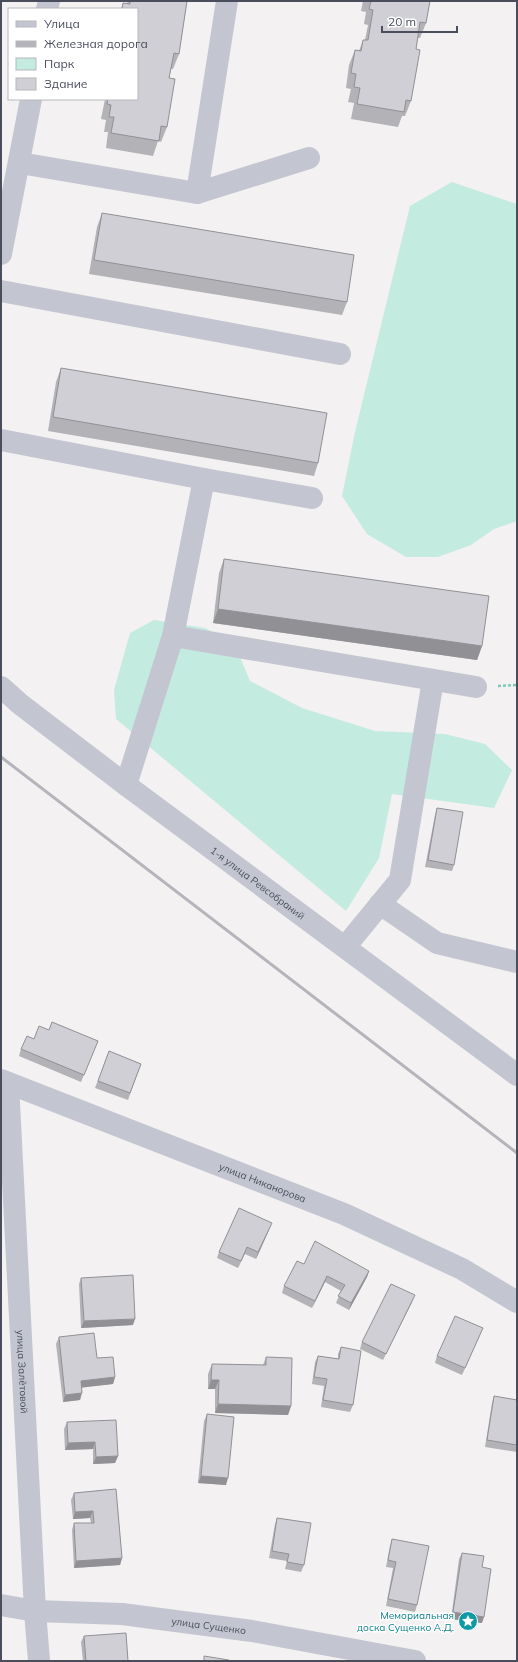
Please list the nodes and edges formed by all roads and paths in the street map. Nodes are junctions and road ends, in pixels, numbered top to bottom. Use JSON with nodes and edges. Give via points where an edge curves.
{"nodes":[{"id":1,"x":227,"y":1,"type":"edge"},
{"id":2,"x":31,"y":100,"type":"edge"},
{"id":3,"x":309,"y":158,"type":"dead end"},
{"id":4,"x":20,"y":163,"type":"junction"},
{"id":5,"x":197,"y":192,"type":"junction"},
{"id":6,"x":1,"y":254,"type":"edge"},
{"id":7,"x":1,"y":291,"type":"edge"},
{"id":8,"x":340,"y":354,"type":"dead end"},
{"id":9,"x":1,"y":440,"type":"edge"},
{"id":10,"x":204,"y":479,"type":"junction"},
{"id":11,"x":312,"y":498,"type":"dead end"},
{"id":12,"x":173,"y":636,"type":"junction"},
{"id":13,"x":433,"y":680,"type":"junction"},
{"id":14,"x":1,"y":687,"type":"edge"},
{"id":15,"x":476,"y":687,"type":"dead end"},
{"id":16,"x":126,"y":785,"type":"junction"},
{"id":17,"x":380,"y":904,"type":"junction"},
{"id":18,"x":345,"y":947,"type":"junction"},
{"id":19,"x":517,"y":962,"type":"edge"},
{"id":20,"x":517,"y":1075,"type":"edge"},
{"id":21,"x":4,"y":1081,"type":"edge"},
{"id":22,"x":517,"y":1302,"type":"edge"},
{"id":23,"x":1,"y":1605,"type":"edge"},
{"id":24,"x":35,"y":1611,"type":"junction"},
{"id":25,"x":39,"y":1661,"type":"edge"},
{"id":26,"x":415,"y":1661,"type":"edge"}],
"edges":[{"from":1,"to":5,"type":"street"},
{"from":2,"to":4,"type":"street"},
{"from":3,"to":5,"type":"street"},
{"from":4,"to":5,"type":"street"},
{"from":4,"to":6,"type":"street"},
{"from":7,"to":8,"type":"street"},
{"from":9,"to":10,"type":"street"},
{"from":10,"to":11,"type":"street"},
{"from":10,"to":12,"type":"street"},
{"from":12,"to":13,"type":"street"},
{"from":12,"to":16,"type":"street"},
{"from":13,"to":15,"type":"street"},
{"from":13,"to":17,"type":"street","via":[[400,880]]},
{"from":14,"to":16,"type":"street","name":"1-я улица Ревсобраний"},
{"from":16,"to":18,"type":"street","name":"1-я улица Ревсобраний"},
{"from":17,"to":18,"type":"street"},
{"from":17,"to":19,"type":"street","via":[[437,943]]},
{"from":18,"to":20,"type":"street","name":"1-я улица Ревсобраний"},
{"from":21,"to":22,"type":"street","name":"улица Никанорова","via":[[344,1214],[462,1269]]},
{"from":21,"to":24,"type":"street","name":"улица Залётовой"},
{"from":23,"to":24,"type":"street","name":"улица Сущенко"},
{"from":24,"to":25,"type":"street","name":"улица Залётовой"},
{"from":24,"to":26,"type":"street","name":"улица Сущенко","via":[[122,1614],[252,1631]]}]}
